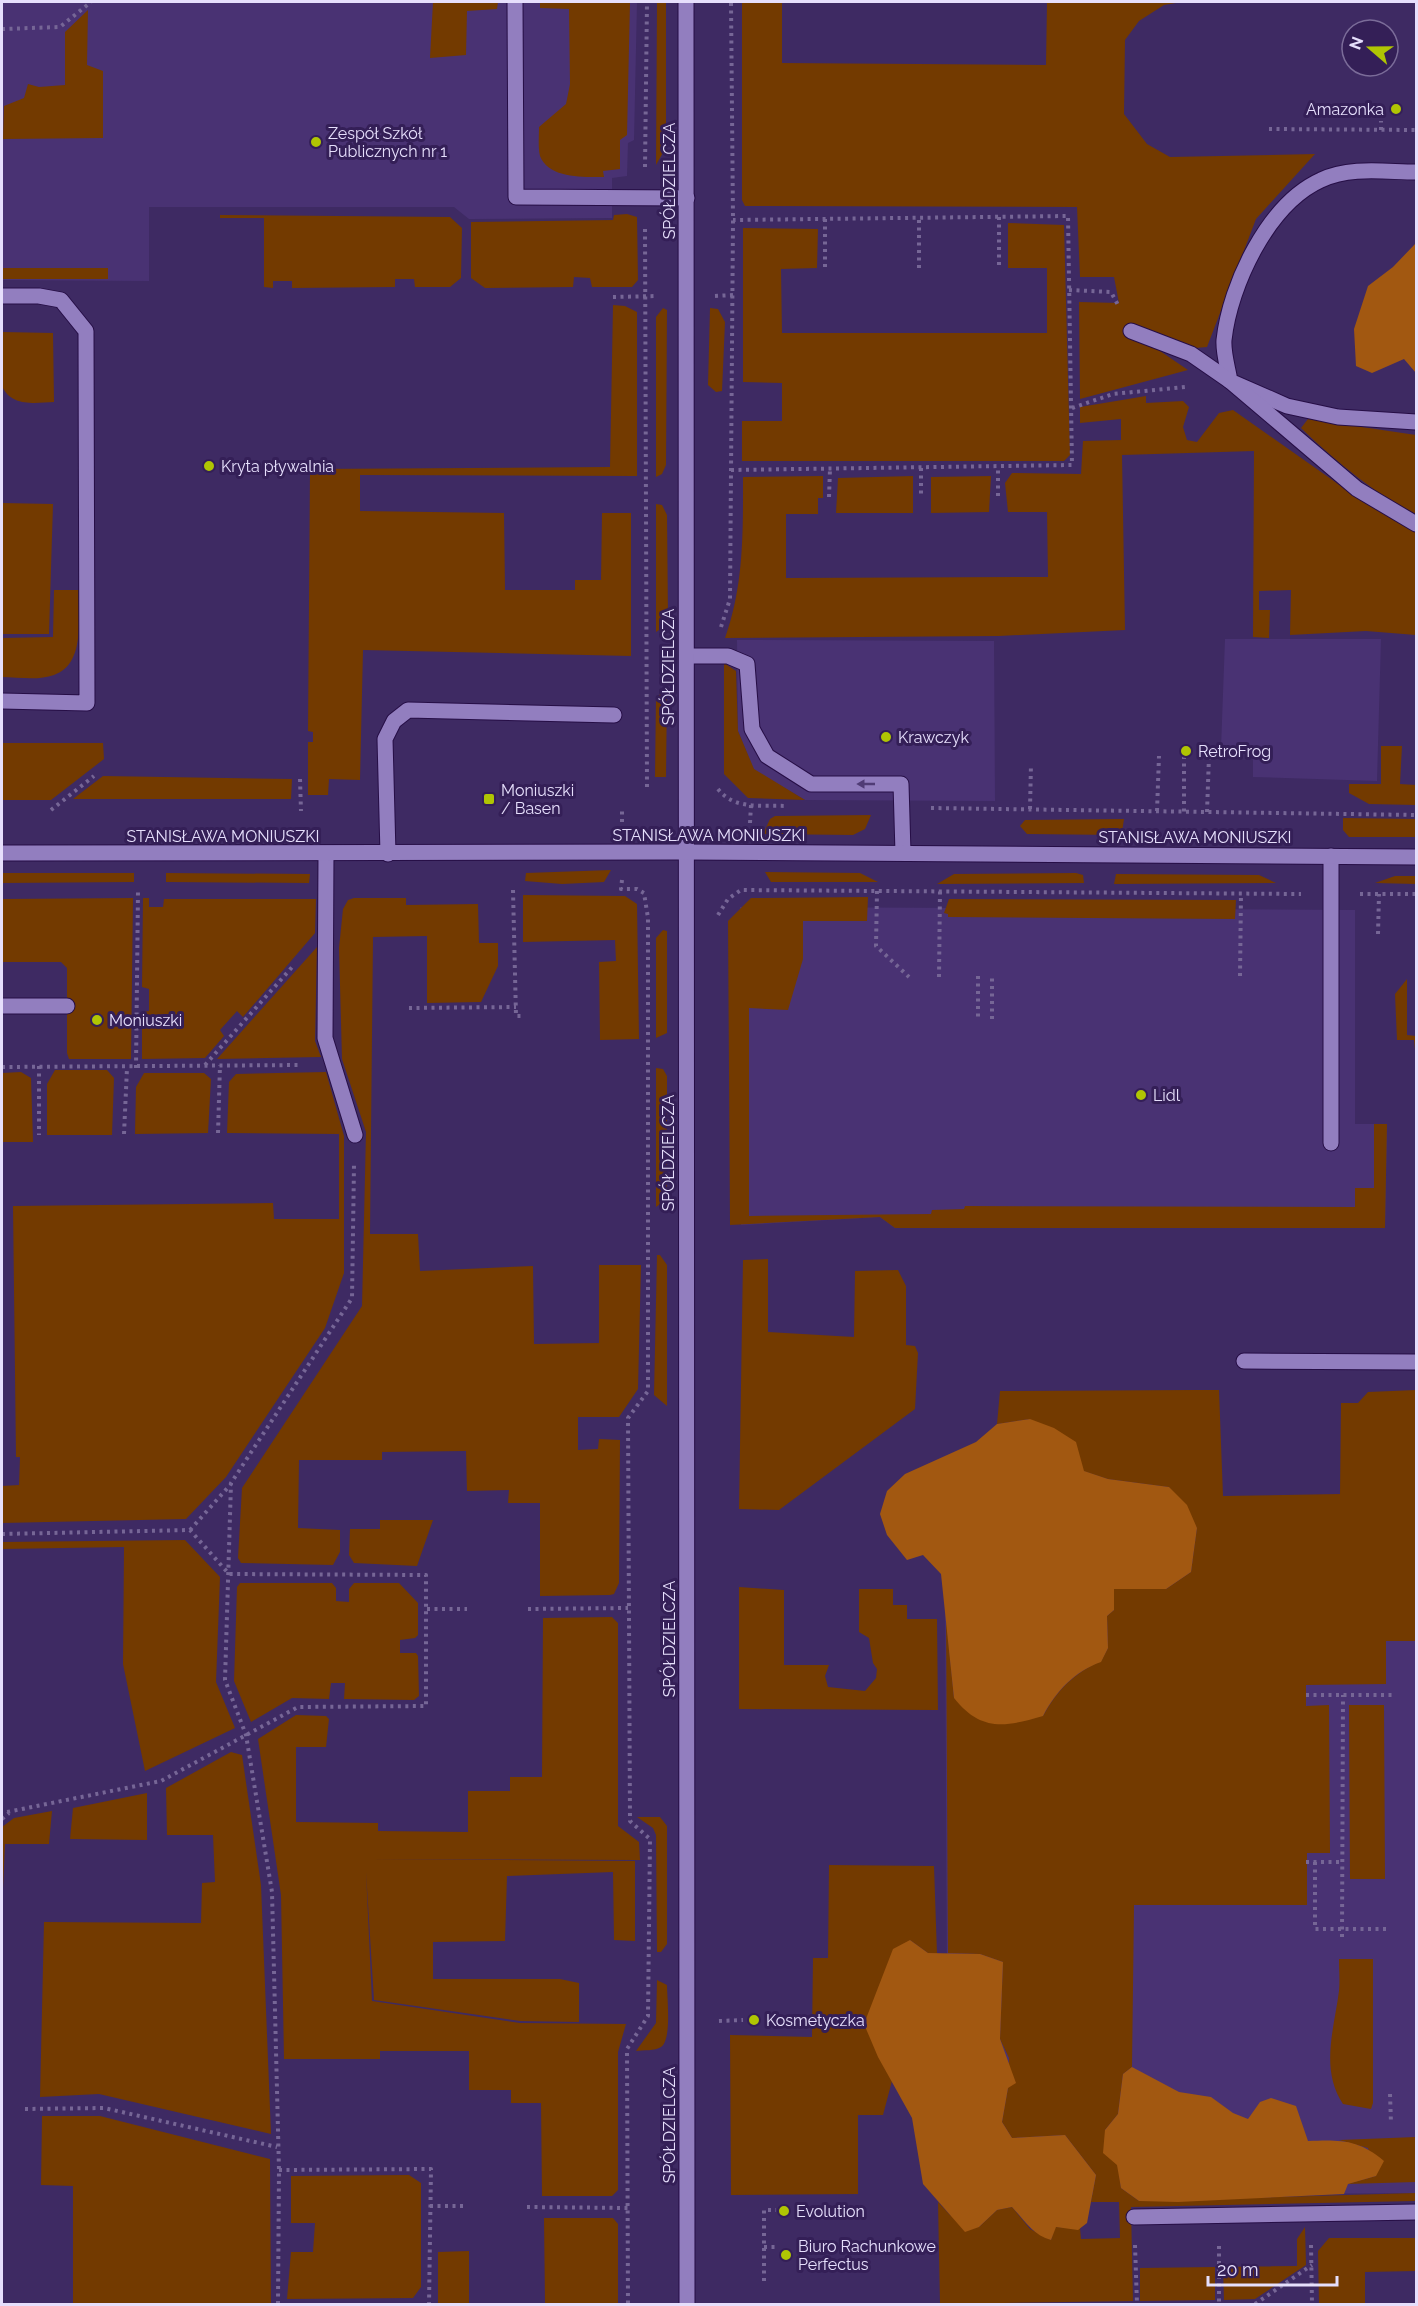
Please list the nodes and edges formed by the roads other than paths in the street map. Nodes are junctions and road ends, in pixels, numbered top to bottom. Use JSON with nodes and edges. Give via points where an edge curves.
{"nodes":[{"id":1,"x":515,"y":2,"type":"edge"},
{"id":2,"x":686,"y":2,"type":"edge"},
{"id":3,"x":1416,"y":172,"type":"edge"},
{"id":4,"x":687,"y":198,"type":"junction"},
{"id":5,"x":2,"y":296,"type":"edge"},
{"id":6,"x":1131,"y":331,"type":"road end"},
{"id":7,"x":1230,"y":381,"type":"junction"},
{"id":8,"x":1416,"y":422,"type":"edge"},
{"id":9,"x":1416,"y":524,"type":"edge"},
{"id":10,"x":687,"y":656,"type":"junction"},
{"id":11,"x":2,"y":701,"type":"edge"},
{"id":12,"x":614,"y":715,"type":"dead end"},
{"id":13,"x":685,"y":852,"type":"junction"},
{"id":14,"x":903,"y":853,"type":"junction"},
{"id":15,"x":2,"y":854,"type":"edge"},
{"id":16,"x":326,"y":854,"type":"junction"},
{"id":17,"x":388,"y":854,"type":"junction"},
{"id":18,"x":1331,"y":856,"type":"junction"},
{"id":19,"x":1416,"y":857,"type":"edge"},
{"id":20,"x":2,"y":1005,"type":"edge"},
{"id":21,"x":67,"y":1006,"type":"dead end"},
{"id":22,"x":355,"y":1135,"type":"road end"},
{"id":23,"x":1331,"y":1143,"type":"dead end"},
{"id":24,"x":1244,"y":1361,"type":"dead end"},
{"id":25,"x":1416,"y":1362,"type":"edge"},
{"id":26,"x":1416,"y":2212,"type":"edge"},
{"id":27,"x":1134,"y":2217,"type":"dead end"},
{"id":28,"x":687,"y":2304,"type":"edge"}],
"edges":[{"from":1,"to":4,"type":"street","via":[[516,197]]},
{"from":2,"to":4,"type":"street","name":"SPÓŁDZIELCZA"},
{"from":3,"to":7,"type":"street","via":[[1350,171],[1320,180],[1292,200],[1264,232],[1230,306],[1224,343]]},
{"from":4,"to":10,"type":"street","name":"SPÓŁDZIELCZA"},
{"from":5,"to":11,"type":"street","via":[[61,300],[86,331],[87,703]]},
{"from":6,"to":7,"type":"street","via":[[1191,354]]},
{"from":7,"to":8,"type":"street","via":[[1287,406],[1338,417]]},
{"from":7,"to":9,"type":"street","via":[[1357,489]]},
{"from":10,"to":13,"type":"street","name":"SPÓŁDZIELCZA"},
{"from":14,"to":10,"type":"street","one_way":true,"via":[[901,784],[811,784],[767,756],[752,729],[747,663],[728,656]]},
{"from":12,"to":17,"type":"street","via":[[408,710],[394,721],[385,739]]},
{"from":13,"to":14,"type":"street","name":"STANISŁAWA MONIUSZKI"},
{"from":13,"to":17,"type":"street","name":"STANISŁAWA MONIUSZKI"},
{"from":13,"to":28,"type":"street","name":"SPÓŁDZIELCZA"},
{"from":14,"to":18,"type":"street","name":"STANISŁAWA MONIUSZKI"},
{"from":15,"to":16,"type":"street","name":"STANISŁAWA MONIUSZKI"},
{"from":16,"to":17,"type":"street","name":"STANISŁAWA MONIUSZKI"},
{"from":16,"to":22,"type":"street","via":[[326,1038]]},
{"from":18,"to":19,"type":"street","name":"STANISŁAWA MONIUSZKI"},
{"from":18,"to":23,"type":"street"},
{"from":20,"to":21,"type":"street"},
{"from":24,"to":25,"type":"street"},
{"from":26,"to":27,"type":"street"}]}
